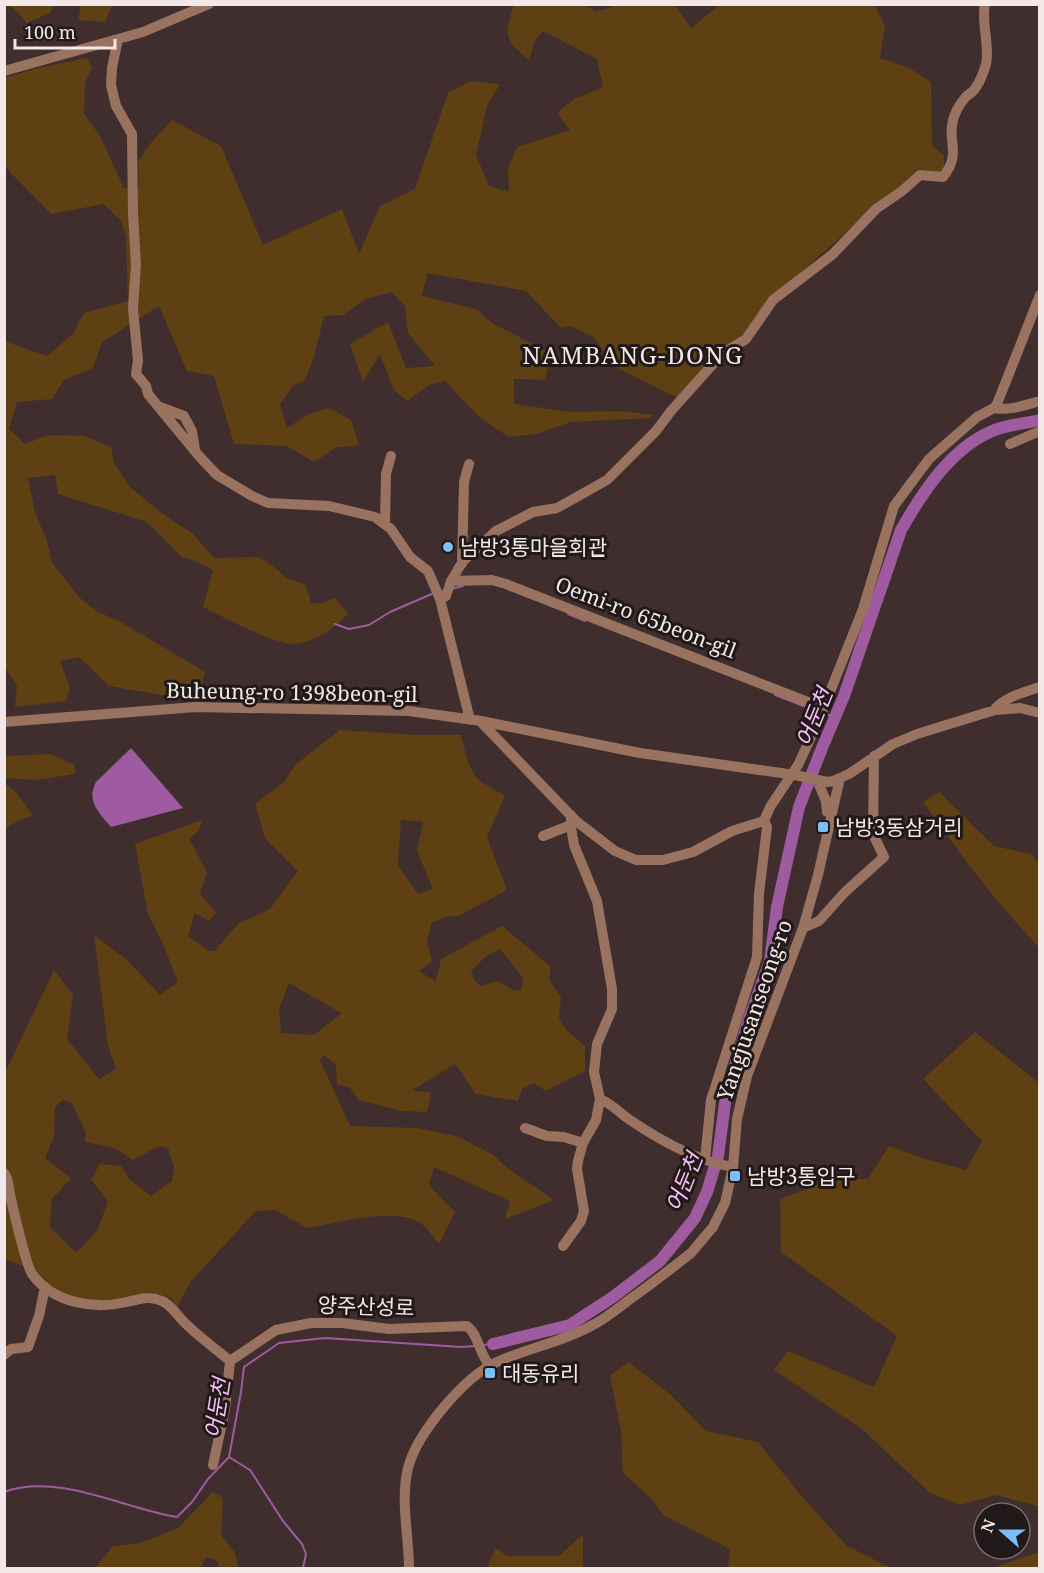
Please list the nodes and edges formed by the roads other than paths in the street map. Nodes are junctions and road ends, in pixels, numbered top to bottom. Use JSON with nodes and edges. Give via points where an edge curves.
{"nodes":[{"id":1,"x":209,"y":4,"type":"edge"},
{"id":2,"x":985,"y":4,"type":"edge"},
{"id":3,"x":118,"y":39,"type":"junction"},
{"id":4,"x":4,"y":71,"type":"edge"},
{"id":5,"x":1040,"y":295,"type":"edge"},
{"id":6,"x":1040,"y":401,"type":"edge"},
{"id":7,"x":994,"y":408,"type":"junction"},
{"id":8,"x":1040,"y":431,"type":"edge"},
{"id":9,"x":1010,"y":444,"type":"dead end"},
{"id":10,"x":391,"y":456,"type":"dead end"},
{"id":11,"x":469,"y":464,"type":"dead end"},
{"id":12,"x":385,"y":524,"type":"junction"},
{"id":13,"x":462,"y":564,"type":"junction"},
{"id":14,"x":443,"y":590,"type":"junction"},
{"id":15,"x":1040,"y":687,"type":"edge"},
{"id":16,"x":823,"y":708,"type":"junction"},
{"id":17,"x":1038,"y":709,"type":"edge"},
{"id":18,"x":995,"y":710,"type":"junction"},
{"id":19,"x":475,"y":721,"type":"junction"},
{"id":20,"x":4,"y":722,"type":"edge"},
{"id":21,"x":871,"y":758,"type":"junction"},
{"id":22,"x":793,"y":775,"type":"junction"},
{"id":23,"x":840,"y":778,"type":"junction"},
{"id":24,"x":817,"y":780,"type":"junction"},
{"id":25,"x":573,"y":820,"type":"junction"},
{"id":26,"x":764,"y":821,"type":"junction"},
{"id":27,"x":828,"y":828,"type":"junction"},
{"id":28,"x":543,"y":836,"type":"dead end"},
{"id":29,"x":803,"y":928,"type":"junction"},
{"id":30,"x":600,"y":1098,"type":"junction"},
{"id":31,"x":525,"y":1128,"type":"dead end"},
{"id":32,"x":583,"y":1143,"type":"junction"},
{"id":33,"x":705,"y":1159,"type":"junction"},
{"id":34,"x":729,"y":1166,"type":"junction"},
{"id":35,"x":4,"y":1173,"type":"edge"},
{"id":36,"x":563,"y":1246,"type":"dead end"},
{"id":37,"x":45,"y":1287,"type":"junction"},
{"id":38,"x":4,"y":1355,"type":"edge"},
{"id":39,"x":230,"y":1361,"type":"junction"},
{"id":40,"x":490,"y":1366,"type":"junction"},
{"id":41,"x":213,"y":1465,"type":"dead end"},
{"id":42,"x":409,"y":1569,"type":"edge"}],
"edges":[{"from":1,"to":3,"type":"street","via":[[142,33]]},
{"from":2,"to":13,"type":"street","via":[[986,64],[974,91],[964,98],[954,118],[952,163],[943,177],[920,175],[876,209],[833,254],[773,300],[746,339],[722,354],[656,431],[607,480],[556,508],[533,512],[509,523]]},
{"from":3,"to":4,"type":"street"},
{"from":3,"to":12,"type":"street","via":[[111,85],[116,106],[132,134],[136,374],[195,451],[217,474],[252,496],[268,503],[329,506],[375,517]]},
{"from":5,"to":7,"type":"street"},
{"from":6,"to":7,"type":"street"},
{"from":7,"to":16,"type":"street","via":[[977,417],[929,459],[894,506],[863,609]]},
{"from":8,"to":9,"type":"street"},
{"from":10,"to":12,"type":"street","via":[[386,474]]},
{"from":11,"to":13,"type":"street","via":[[464,482]]},
{"from":12,"to":14,"type":"street","via":[[410,557]]},
{"from":13,"to":14,"type":"street"},
{"from":14,"to":16,"type":"street","name":"Oemi-ro 65beon-gil","via":[[492,580],[506,584]]},
{"from":14,"to":19,"type":"street"},
{"from":15,"to":18,"type":"street","via":[[1010,698]]},
{"from":16,"to":22,"type":"street"},
{"from":17,"to":18,"type":"street"},
{"from":18,"to":21,"type":"street","via":[[917,734]]},
{"from":19,"to":20,"type":"street","name":"Buheung-ro 1398beon-gil","via":[[371,709],[196,707]]},
{"from":19,"to":22,"type":"street","name":"Buheung-ro 1398beon-gil","via":[[640,753]]},
{"from":19,"to":25,"type":"street"},
{"from":21,"to":23,"type":"street"},
{"from":21,"to":27,"type":"street","via":[[845,787]]},
{"from":21,"to":29,"type":"street","via":[[873,834],[884,857],[819,921]]},
{"from":22,"to":24,"type":"street","name":"Buheung-ro 1398beon-gil"},
{"from":22,"to":26,"type":"street"},
{"from":23,"to":24,"type":"street","name":"Buheung-ro 1398beon-gil"},
{"from":23,"to":27,"type":"street","name":"Yangjusanseong-ro"},
{"from":24,"to":27,"type":"street","via":[[826,801]]},
{"from":25,"to":26,"type":"street","via":[[615,851],[636,860],[663,860],[693,852],[732,831]]},
{"from":25,"to":28,"type":"street"},
{"from":25,"to":30,"type":"street","via":[[574,844],[597,901],[612,989],[612,1009],[597,1044],[594,1072]]},
{"from":26,"to":33,"type":"street","via":[[757,957],[711,1100]]},
{"from":27,"to":29,"type":"street","name":"Yangjusanseong-ro"},
{"from":29,"to":34,"type":"street","name":"Yangjusanseong-ro","via":[[747,1076]]},
{"from":30,"to":32,"type":"street","via":[[596,1120]]},
{"from":30,"to":33,"type":"street","via":[[646,1131]]},
{"from":31,"to":32,"type":"street"},
{"from":32,"to":36,"type":"street","via":[[577,1169],[584,1211]]},
{"from":33,"to":34,"type":"street"},
{"from":34,"to":40,"type":"street","name":"Yangjusanseong-ro","via":[[724,1208],[691,1253],[594,1324]]},
{"from":35,"to":37,"type":"street","via":[[31,1272]]},
{"from":37,"to":38,"type":"street","via":[[28,1347],[11,1349]]},
{"from":37,"to":39,"type":"street","via":[[83,1305],[126,1303],[146,1297],[162,1300]]},
{"from":39,"to":40,"type":"street","name":"양주산성로","via":[[276,1330],[311,1323],[342,1323],[389,1329],[467,1326],[474,1330],[481,1355]]},
{"from":39,"to":41,"type":"street"},
{"from":40,"to":42,"type":"street","name":"Yangjusanseong-ro","via":[[440,1412],[414,1452],[405,1486]]}]}
